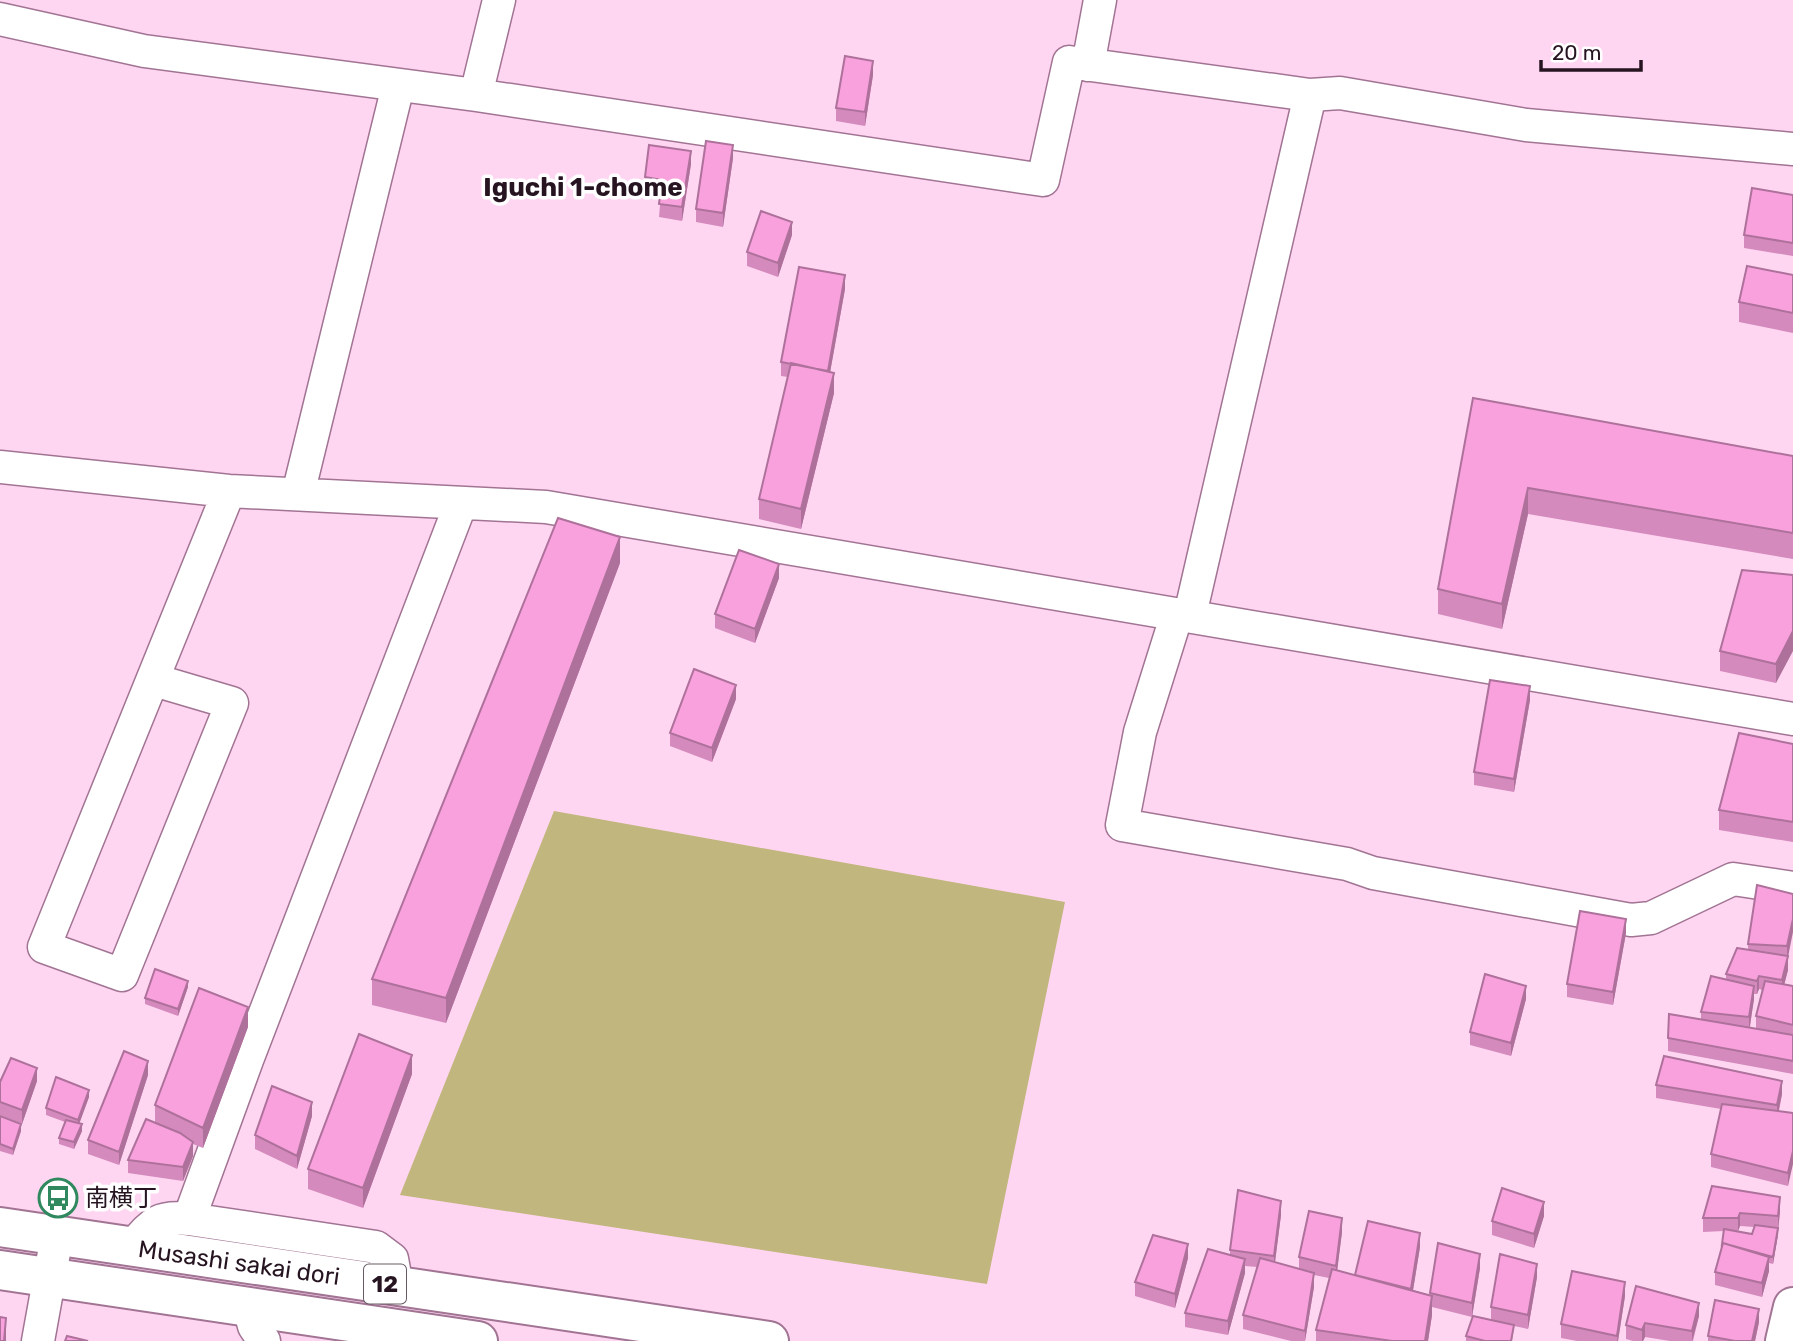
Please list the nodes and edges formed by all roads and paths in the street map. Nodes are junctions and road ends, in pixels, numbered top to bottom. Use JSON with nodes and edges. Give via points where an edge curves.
{"nodes":[{"id":1,"x":499,"y":0,"type":"edge"},
{"id":2,"x":1100,"y":0,"type":"edge"},
{"id":3,"x":0,"y":19,"type":"edge"},
{"id":4,"x":1088,"y":65,"type":"junction"},
{"id":5,"x":398,"y":86,"type":"junction"},
{"id":6,"x":476,"y":95,"type":"junction"},
{"id":7,"x":1310,"y":95,"type":"junction"},
{"id":8,"x":1793,"y":149,"type":"edge"},
{"id":9,"x":0,"y":467,"type":"edge"},
{"id":10,"x":229,"y":491,"type":"junction"},
{"id":11,"x":298,"y":494,"type":"junction"},
{"id":12,"x":461,"y":503,"type":"junction"},
{"id":13,"x":1184,"y":615,"type":"junction"},
{"id":14,"x":154,"y":680,"type":"junction"},
{"id":15,"x":1793,"y":719,"type":"edge"},
{"id":16,"x":1793,"y":888,"type":"edge"},
{"id":17,"x":189,"y":1219,"type":"junction"},
{"id":18,"x":0,"y":1227,"type":"edge"},
{"id":19,"x":57,"y":1236,"type":"junction"},
{"id":20,"x":132,"y":1247,"type":"junction"},
{"id":21,"x":0,"y":1270,"type":"edge"},
{"id":22,"x":49,"y":1278,"type":"junction"},
{"id":23,"x":397,"y":1286,"type":"junction"},
{"id":24,"x":1793,"y":1307,"type":"edge"},
{"id":25,"x":257,"y":1324,"type":"edge"},
{"id":26,"x":38,"y":1341,"type":"edge"},
{"id":27,"x":478,"y":1341,"type":"edge"},
{"id":28,"x":769,"y":1341,"type":"edge"},
{"id":29,"x":1785,"y":1341,"type":"edge"}],
"edges":[{"from":1,"to":6,"type":"street"},
{"from":2,"to":4,"type":"street"},
{"from":3,"to":5,"type":"street","via":[[144,51]]},
{"from":4,"to":6,"type":"street","via":[[1069,62],[1042,180]]},
{"from":4,"to":7,"type":"street"},
{"from":5,"to":6,"type":"street"},
{"from":5,"to":11,"type":"street"},
{"from":7,"to":8,"type":"street","via":[[1340,93],[1526,125]]},
{"from":7,"to":13,"type":"street"},
{"from":9,"to":10,"type":"street"},
{"from":10,"to":11,"type":"street"},
{"from":10,"to":14,"type":"street"},
{"from":11,"to":12,"type":"street"},
{"from":12,"to":13,"type":"street","via":[[546,507]]},
{"from":12,"to":17,"type":"street"},
{"from":13,"to":15,"type":"street"},
{"from":13,"to":16,"type":"street","via":[[1140,732],[1122,825],[1630,920],[1651,918],[1733,879]]},
{"from":14,"to":14,"type":"street","via":[[44,947],[122,975],[232,703]]},
{"from":17,"to":20,"type":"street","via":[[169,1216],[157,1221]]},
{"from":17,"to":23,"type":"street","via":[[376,1247],[392,1259]]},
{"from":18,"to":19,"type":"main road","name":"Musashi sakai dori","number":"12"},
{"from":19,"to":20,"type":"main road","name":"Musashi sakai dori","number":"12"},
{"from":19,"to":22,"type":"street"},
{"from":20,"to":23,"type":"main road","name":"Musashi sakai dori","number":"12"},
{"from":21,"to":22,"type":"main road","name":"Musashi sakai dori","number":"12"},
{"from":22,"to":25,"type":"main road","name":"Musashi sakai dori","number":"12"},
{"from":22,"to":26,"type":"street"},
{"from":23,"to":28,"type":"main road","name":"Musashi sakai dori","number":"12"},
{"from":24,"to":29,"type":"main road"},
{"from":25,"to":27,"type":"main road","name":"Musashi sakai dori","number":"12"}]}
